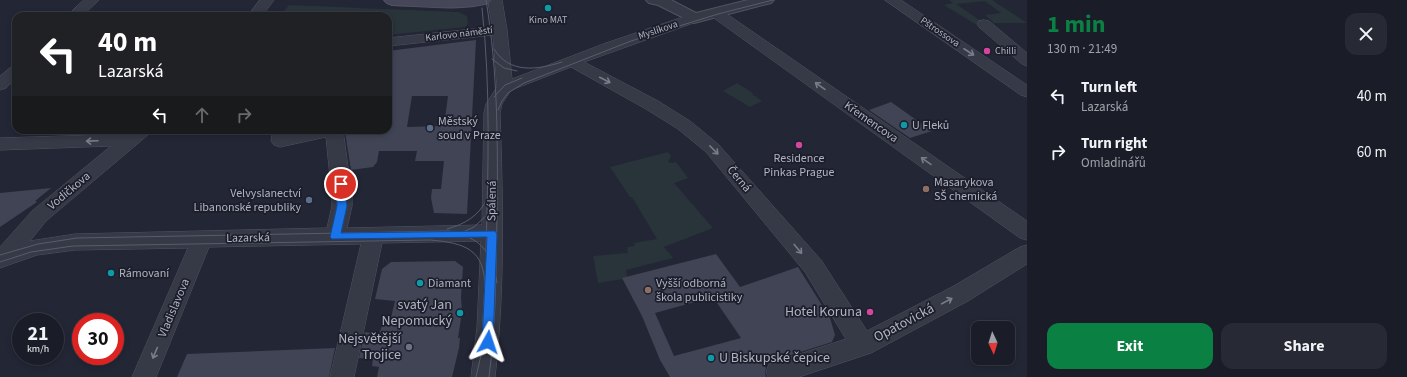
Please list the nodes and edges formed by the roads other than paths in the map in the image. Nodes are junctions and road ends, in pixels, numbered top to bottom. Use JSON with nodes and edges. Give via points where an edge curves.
{"nodes":[{"id":1,"x":92,"y":0,"type":"edge"},
{"id":2,"x":267,"y":0,"type":"edge"},
{"id":3,"x":392,"y":0,"type":"edge"},
{"id":4,"x":484,"y":0,"type":"edge"},
{"id":5,"x":495,"y":0,"type":"edge"},
{"id":6,"x":766,"y":0,"type":"edge"},
{"id":7,"x":892,"y":0,"type":"edge"},
{"id":8,"x":661,"y":1,"type":"edge"},
{"id":9,"x":78,"y":12,"type":"edge"},
{"id":10,"x":258,"y":12,"type":"edge"},
{"id":11,"x":716,"y":13,"type":"junction"},
{"id":12,"x":694,"y":18,"type":"junction"},
{"id":13,"x":984,"y":24,"type":"dead end"},
{"id":14,"x":500,"y":30,"type":"junction"},
{"id":15,"x":392,"y":42,"type":"edge"},
{"id":16,"x":503,"y":60,"type":"junction"},
{"id":17,"x":1026,"y":60,"type":"edge"},
{"id":18,"x":571,"y":61,"type":"junction"},
{"id":19,"x":988,"y":64,"type":"junction"},
{"id":20,"x":0,"y":66,"type":"edge"},
{"id":21,"x":12,"y":66,"type":"edge"},
{"id":22,"x":552,"y":69,"type":"junction"},
{"id":23,"x":12,"y":74,"type":"edge"},
{"id":24,"x":0,"y":85,"type":"edge"},
{"id":25,"x":505,"y":87,"type":"junction"},
{"id":26,"x":1024,"y":88,"type":"edge"},
{"id":27,"x":280,"y":134,"type":"edge"},
{"id":28,"x":314,"y":134,"type":"edge"},
{"id":29,"x":334,"y":134,"type":"edge"},
{"id":30,"x":137,"y":135,"type":"edge"},
{"id":31,"x":0,"y":144,"type":"edge"},
{"id":32,"x":1027,"y":232,"type":"edge"},
{"id":33,"x":492,"y":234,"type":"junction"},
{"id":34,"x":374,"y":236,"type":"junction"},
{"id":35,"x":335,"y":237,"type":"junction"},
{"id":36,"x":202,"y":239,"type":"junction"},
{"id":37,"x":1027,"y":253,"type":"edge"},
{"id":38,"x":3,"y":257,"type":"edge"},
{"id":39,"x":863,"y":345,"type":"junction"},
{"id":40,"x":144,"y":377,"type":"edge"},
{"id":41,"x":342,"y":377,"type":"edge"},
{"id":42,"x":483,"y":377,"type":"edge"},
{"id":43,"x":781,"y":377,"type":"edge"}],
"edges":[{"from":1,"to":9,"type":"street"},
{"from":2,"to":10,"type":"street"},
{"from":3,"to":4,"type":"main road"},
{"from":5,"to":14,"type":"street","name":"Karlovo náměstí"},
{"from":6,"to":11,"type":"street","name":"Myslíkova"},
{"from":7,"to":19,"type":"street","name":"Pštrossova","one_way":true},
{"from":8,"to":12,"type":"street"},
{"from":11,"to":12,"type":"street","name":"Myslíkova"},
{"from":32,"to":11,"type":"street","name":"Křemencova","one_way":true},
{"from":12,"to":18,"type":"street","name":"Myslíkova"},
{"from":13,"to":17,"type":"street"},
{"from":14,"to":15,"type":"street","name":"Karlovo náměstí"},
{"from":14,"to":16,"type":"street"},
{"from":16,"to":22,"type":"street","name":"Myslíkova","via":[[509,66],[522,70]]},
{"from":16,"to":25,"type":"street"},
{"from":17,"to":19,"type":"street"},
{"from":18,"to":22,"type":"street","name":"Myslíkova"},
{"from":18,"to":39,"type":"street","name":"Černá","one_way":true,"via":[[652,105],[684,125],[712,148],[813,266]]},
{"from":19,"to":26,"type":"street","name":"Pštrossova"},
{"from":20,"to":21,"type":"street"},
{"from":22,"to":25,"type":"street","name":"Myslíkova"},
{"from":23,"to":24,"type":"street"},
{"from":25,"to":33,"type":"street","name":"Spálená","via":[[494,104],[492,113]]},
{"from":27,"to":28,"type":"street","via":[[280,141]]},
{"from":29,"to":35,"type":"street","via":[[342,197]]},
{"from":30,"to":31,"type":"street","one_way":true},
{"from":30,"to":38,"type":"street","name":"Vodičkova","via":[[39,216]]},
{"from":33,"to":34,"type":"street","name":"Lazarská"},
{"from":33,"to":42,"type":"street","name":"Spálená","via":[[489,328]]},
{"from":34,"to":35,"type":"street","name":"Lazarská"},
{"from":34,"to":41,"type":"street"},
{"from":35,"to":36,"type":"street","name":"Lazarská"},
{"from":36,"to":38,"type":"street","name":"Lazarská","via":[[75,242],[37,247]]},
{"from":36,"to":40,"type":"street","name":"Vladislavova","one_way":true},
{"from":39,"to":37,"type":"street","name":"Opatovická","one_way":true,"via":[[960,294]]},
{"from":39,"to":43,"type":"street","name":"Opatovická","via":[[778,372]]}]}
